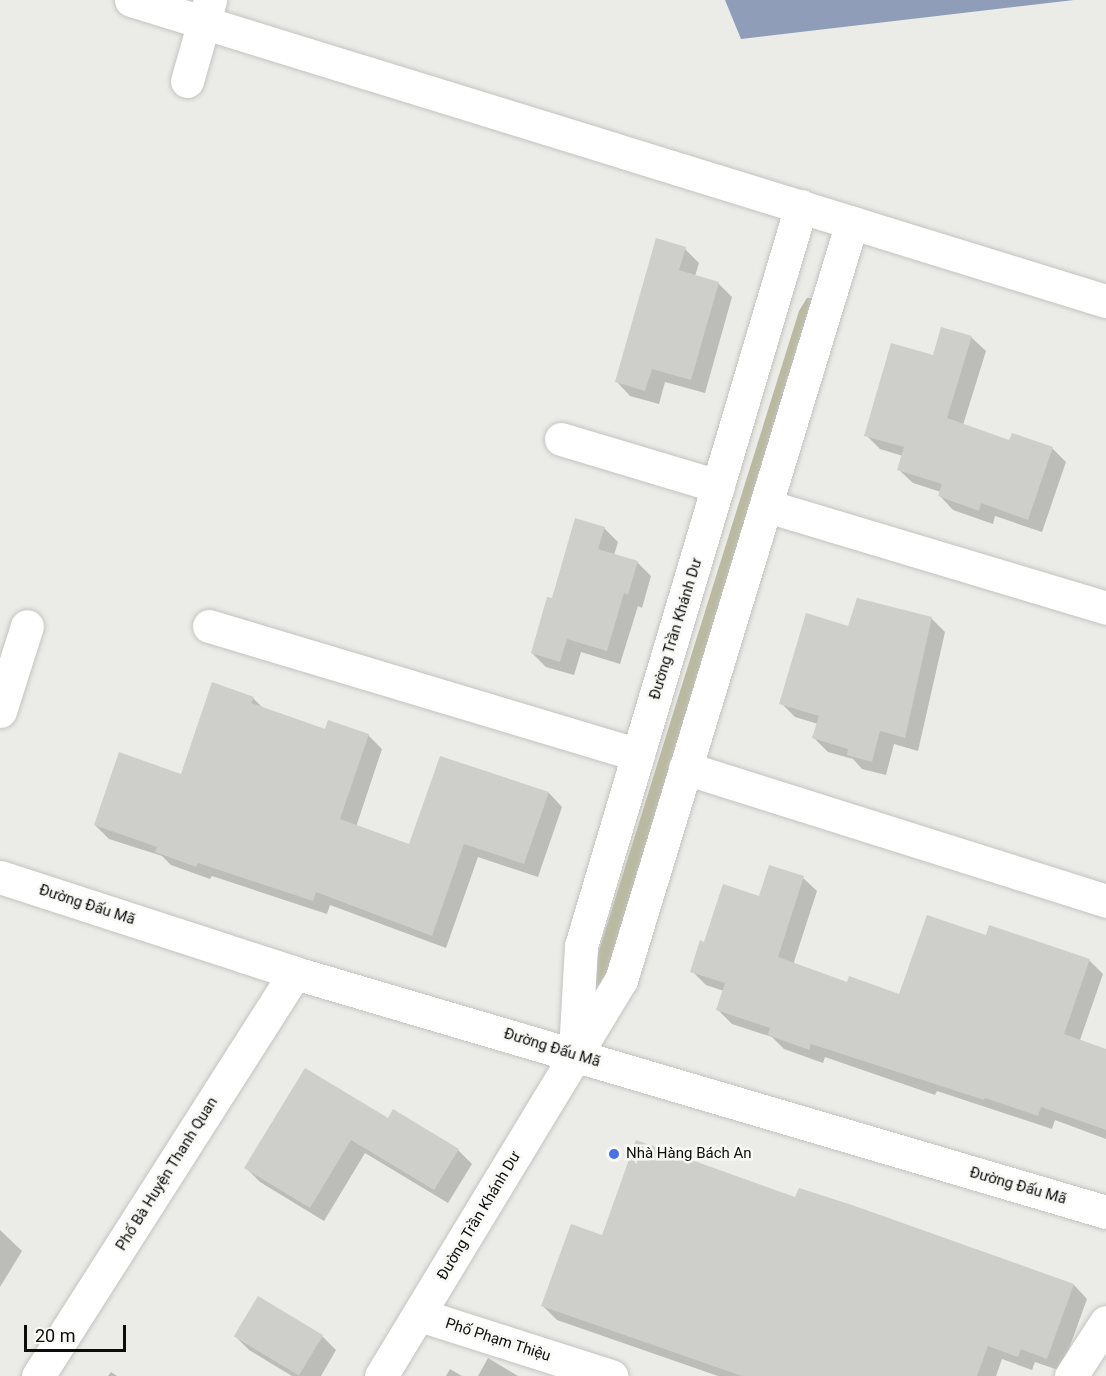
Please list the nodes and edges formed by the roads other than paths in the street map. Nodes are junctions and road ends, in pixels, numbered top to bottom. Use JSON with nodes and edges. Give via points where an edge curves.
{"nodes":[{"id":1,"x":131,"y":0,"type":"edge"},
{"id":2,"x":206,"y":11,"type":"edge"},
{"id":3,"x":188,"y":81,"type":"dead end"},
{"id":4,"x":801,"y":206,"type":"junction"},
{"id":5,"x":852,"y":222,"type":"junction"},
{"id":6,"x":1106,"y":301,"type":"edge"},
{"id":7,"x":561,"y":439,"type":"dead end"},
{"id":8,"x":718,"y":486,"type":"junction"},
{"id":9,"x":767,"y":506,"type":"junction"},
{"id":10,"x":1106,"y":608,"type":"edge"},
{"id":11,"x":27,"y":626,"type":"dead end"},
{"id":12,"x":209,"y":626,"type":"dead end"},
{"id":13,"x":0,"y":711,"type":"edge"},
{"id":14,"x":638,"y":754,"type":"junction"},
{"id":15,"x":685,"y":768,"type":"junction"},
{"id":16,"x":0,"y":877,"type":"edge"},
{"id":17,"x":1106,"y":901,"type":"edge"},
{"id":18,"x":295,"y":973,"type":"junction"},
{"id":19,"x":575,"y":1055,"type":"junction"},
{"id":20,"x":1106,"y":1212,"type":"edge"},
{"id":21,"x":420,"y":1315,"type":"junction"},
{"id":22,"x":1106,"y":1322,"type":"edge"},
{"id":23,"x":38,"y":1376,"type":"edge"},
{"id":24,"x":381,"y":1376,"type":"edge"},
{"id":25,"x":611,"y":1376,"type":"edge"},
{"id":26,"x":1071,"y":1376,"type":"edge"}],
"edges":[{"from":1,"to":2,"type":"street"},
{"from":2,"to":3,"type":"street"},
{"from":2,"to":4,"type":"street"},
{"from":4,"to":5,"type":"street"},
{"from":4,"to":8,"type":"street","name":"Đường Trần Khánh Dư"},
{"from":5,"to":6,"type":"street"},
{"from":5,"to":9,"type":"street","name":"Đường Trần Khánh Dư"},
{"from":7,"to":8,"type":"street"},
{"from":8,"to":14,"type":"street","name":"Đường Trần Khánh Dư"},
{"from":9,"to":10,"type":"street"},
{"from":9,"to":15,"type":"street","name":"Đường Trần Khánh Dư"},
{"from":11,"to":13,"type":"street"},
{"from":12,"to":14,"type":"street"},
{"from":14,"to":19,"type":"street","name":"Đường Trần Khánh Dư","via":[[581,946]]},
{"from":15,"to":17,"type":"street"},
{"from":15,"to":19,"type":"street","name":"Đường Trần Khánh Dư","via":[[621,980]]},
{"from":16,"to":18,"type":"street","name":"Đường Đấu Mã"},
{"from":18,"to":19,"type":"street","name":"Đường Đấu Mã"},
{"from":18,"to":23,"type":"street","name":"Phố Bà Huyện Thanh Quan"},
{"from":19,"to":20,"type":"street","name":"Đường Đấu Mã"},
{"from":19,"to":21,"type":"street","name":"Đường Trần Khánh Dư"},
{"from":21,"to":24,"type":"street","name":"Đường Trần Khánh Dư"},
{"from":21,"to":25,"type":"street","name":"Phố Phạm Thiệu"},
{"from":22,"to":26,"type":"street"}]}
